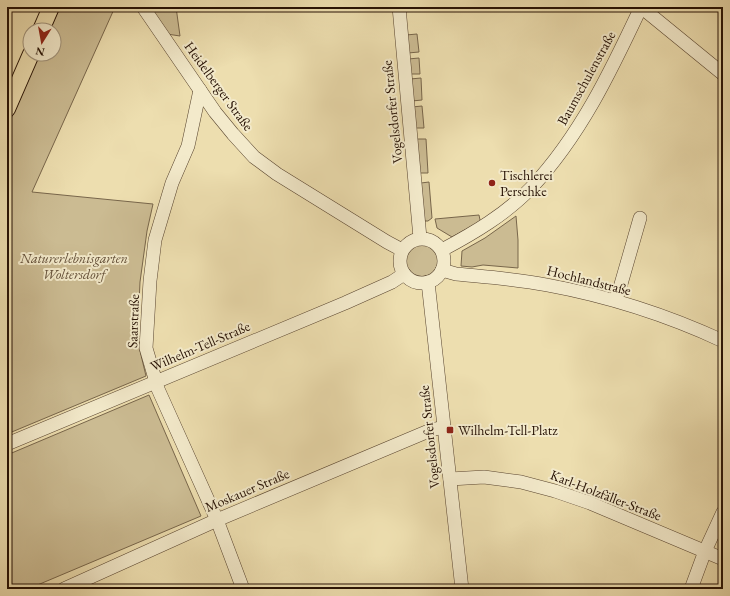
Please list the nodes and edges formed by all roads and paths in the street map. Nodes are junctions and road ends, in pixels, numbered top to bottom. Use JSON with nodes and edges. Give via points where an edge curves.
{"nodes":[{"id":1,"x":51,"y":7,"type":"edge"},
{"id":2,"x":143,"y":7,"type":"edge"},
{"id":3,"x":399,"y":7,"type":"edge"},
{"id":4,"x":641,"y":7,"type":"edge"},
{"id":5,"x":44,"y":22,"type":"edge"},
{"id":6,"x":28,"y":62,"type":"edge"},
{"id":7,"x":723,"y":74,"type":"edge"},
{"id":8,"x":200,"y":90,"type":"junction"},
{"id":9,"x":7,"y":109,"type":"edge"},
{"id":10,"x":640,"y":218,"type":"dead end"},
{"id":11,"x":420,"y":238,"type":"junction"},
{"id":12,"x":402,"y":250,"type":"junction"},
{"id":13,"x":442,"y":250,"type":"junction"},
{"id":14,"x":442,"y":270,"type":"junction"},
{"id":15,"x":404,"y":274,"type":"junction"},
{"id":16,"x":428,"y":282,"type":"junction"},
{"id":17,"x":615,"y":300,"type":"junction"},
{"id":18,"x":723,"y":341,"type":"edge"},
{"id":19,"x":156,"y":382,"type":"junction"},
{"id":20,"x":444,"y":427,"type":"junction"},
{"id":21,"x":7,"y":444,"type":"edge"},
{"id":22,"x":450,"y":479,"type":"junction"},
{"id":23,"x":723,"y":512,"type":"edge"},
{"id":24,"x":217,"y":520,"type":"junction"},
{"id":25,"x":705,"y":551,"type":"junction"},
{"id":26,"x":723,"y":559,"type":"edge"},
{"id":27,"x":64,"y":589,"type":"edge"},
{"id":28,"x":243,"y":589,"type":"edge"},
{"id":29,"x":462,"y":589,"type":"edge"},
{"id":30,"x":691,"y":589,"type":"edge"}],
"edges":[{"from":1,"to":5,"type":"main road"},
{"from":2,"to":8,"type":"street","name":"Heidelberger Straße"},
{"from":3,"to":11,"type":"street","name":"Vogelsdorfer Straße"},
{"from":4,"to":7,"type":"street"},
{"from":4,"to":13,"type":"street","name":"Baumschulenstraße","via":[[594,102],[531,188],[487,224]]},
{"from":6,"to":9,"type":"main road"},
{"from":8,"to":12,"type":"street","name":"Heidelberger Straße","via":[[233,134],[254,156],[277,174]]},
{"from":8,"to":19,"type":"street","name":"Saarstraße","via":[[188,146],[172,183],[155,240],[146,348]]},
{"from":10,"to":17,"type":"street"},
{"from":11,"to":12,"type":"street","via":[[410,242]]},
{"from":11,"to":13,"type":"street","via":[[433,241]]},
{"from":12,"to":15,"type":"street","via":[[400,262]]},
{"from":13,"to":14,"type":"street"},
{"from":14,"to":16,"type":"street","via":[[434,280]]},
{"from":14,"to":17,"type":"street","name":"Hochlandstraße","via":[[546,285]]},
{"from":15,"to":16,"type":"street","via":[[414,282]]},
{"from":15,"to":19,"type":"street","name":"Wilhelm-Tell-Straße","via":[[345,303]]},
{"from":16,"to":20,"type":"street","name":"Vogelsdorfer Straße"},
{"from":17,"to":18,"type":"street","name":"Hochlandstraße","via":[[669,318]]},
{"from":19,"to":21,"type":"street","name":"Wilhelm-Tell-Straße"},
{"from":19,"to":24,"type":"street","name":"Saarstraße"},
{"from":20,"to":22,"type":"street","name":"Vogelsdorfer Straße"},
{"from":20,"to":24,"type":"street","name":"Moskauer Straße","via":[[431,430]]},
{"from":22,"to":25,"type":"street","name":"Karl-Holzfäller-Straße","via":[[484,477],[521,482],[555,491]]},
{"from":22,"to":29,"type":"street","name":"Vogelsdorfer Straße"},
{"from":23,"to":25,"type":"street"},
{"from":24,"to":27,"type":"street","name":"Moskauer Straße"},
{"from":24,"to":28,"type":"street","name":"Saarstraße"},
{"from":25,"to":26,"type":"street","name":"Karl-Holzfäller-Straße"},
{"from":25,"to":30,"type":"street"}]}
